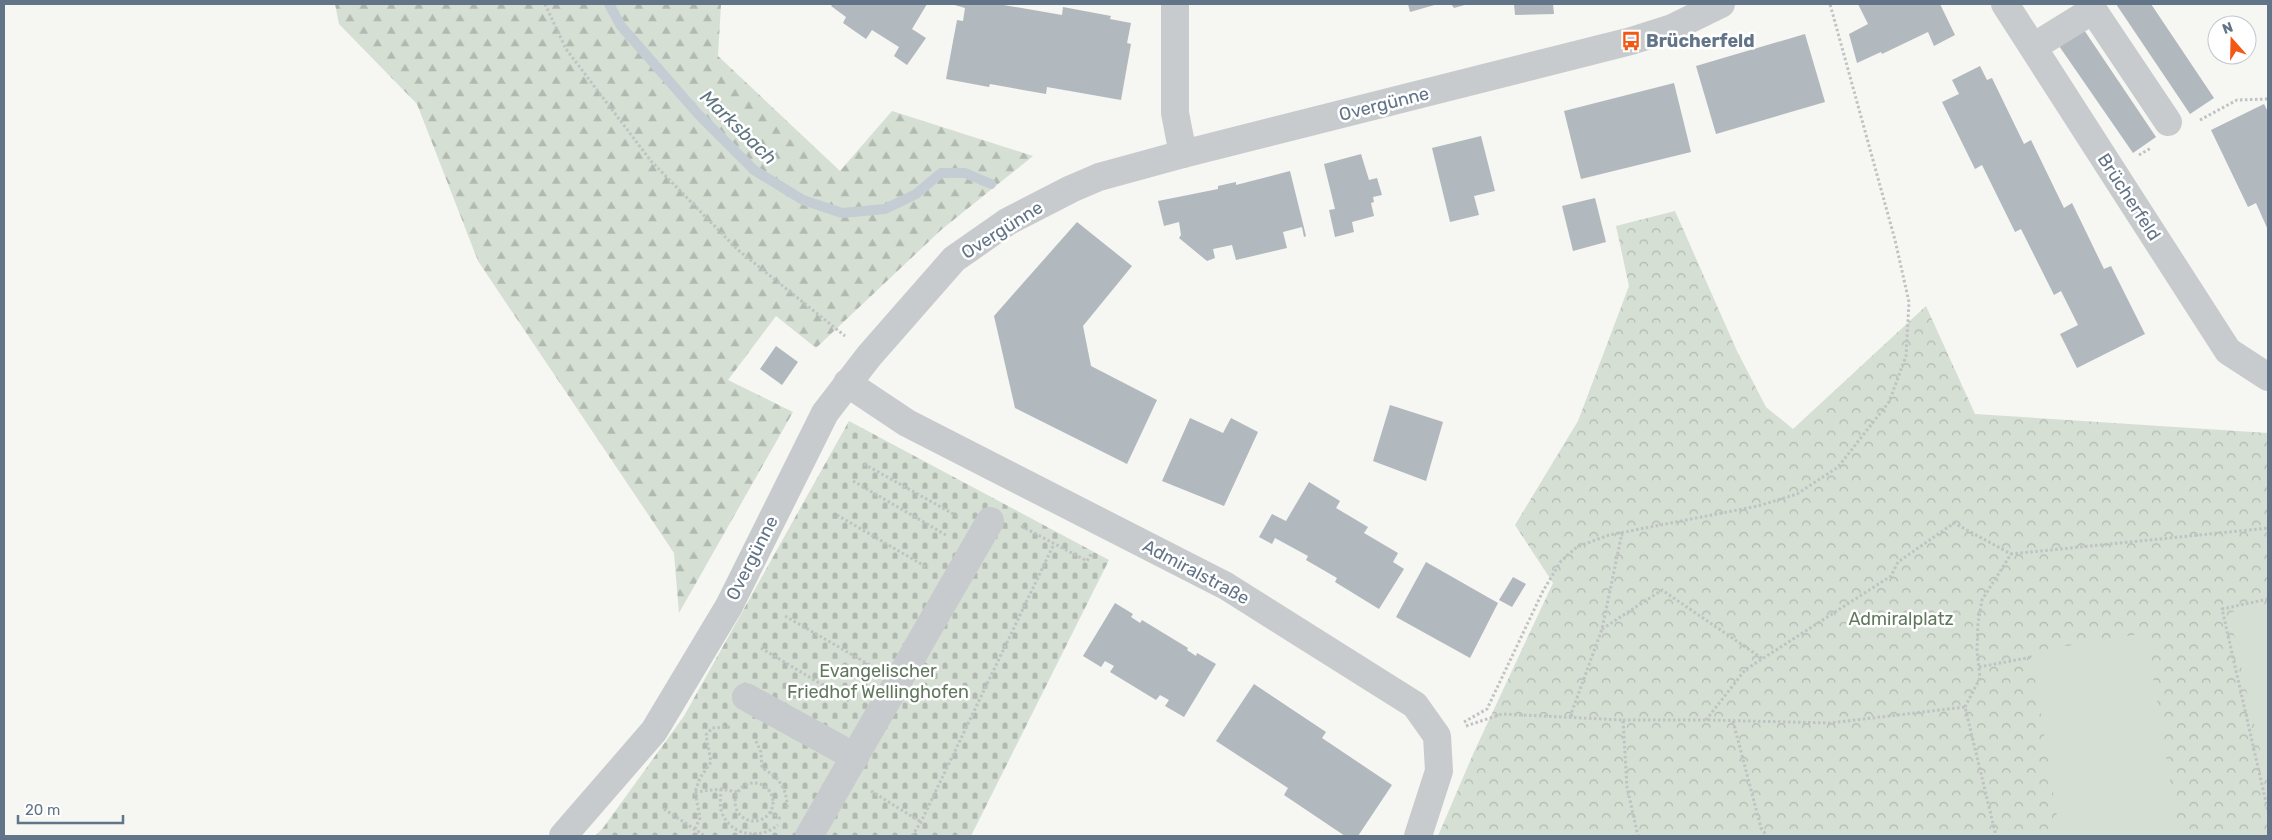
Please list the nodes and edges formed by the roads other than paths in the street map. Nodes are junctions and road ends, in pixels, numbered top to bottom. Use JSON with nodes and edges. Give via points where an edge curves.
{"nodes":[{"id":1,"x":1175,"y":4,"type":"edge"},
{"id":2,"x":1721,"y":4,"type":"edge"},
{"id":3,"x":2005,"y":4,"type":"edge"},
{"id":4,"x":2033,"y":47,"type":"junction"},
{"id":5,"x":2168,"y":122,"type":"road end"},
{"id":6,"x":1182,"y":154,"type":"junction"},
{"id":7,"x":2268,"y":377,"type":"edge"},
{"id":8,"x":847,"y":383,"type":"junction"},
{"id":9,"x":982,"y":534,"type":"road end"},
{"id":10,"x":746,"y":697,"type":"dead end"},
{"id":11,"x":850,"y":766,"type":"junction"},
{"id":12,"x":563,"y":836,"type":"edge"},
{"id":13,"x":810,"y":836,"type":"edge"},
{"id":14,"x":1418,"y":836,"type":"edge"}],
"edges":[{"from":1,"to":6,"type":"street","via":[[1175,113]]},
{"from":2,"to":6,"type":"street","name":"Overgünne","via":[[1672,28],[1631,41]]},
{"from":3,"to":4,"type":"street","name":"Brücherfeld"},
{"from":4,"to":5,"type":"street","via":[[2093,10]]},
{"from":4,"to":7,"type":"street","name":"Brücherfeld","via":[[2228,352]]},
{"from":6,"to":8,"type":"street","name":"Overgünne","via":[[1070,189],[1007,222],[954,259]]},
{"from":8,"to":12,"type":"street","name":"Overgünne","via":[[825,413],[729,606],[654,731]]},
{"from":8,"to":14,"type":"street","name":"Admiralstraße","via":[[907,423],[1226,586],[1415,705],[1437,736],[1440,771]]},
{"from":9,"to":11,"type":"street"},
{"from":10,"to":11,"type":"street"},
{"from":11,"to":13,"type":"street"}]}
